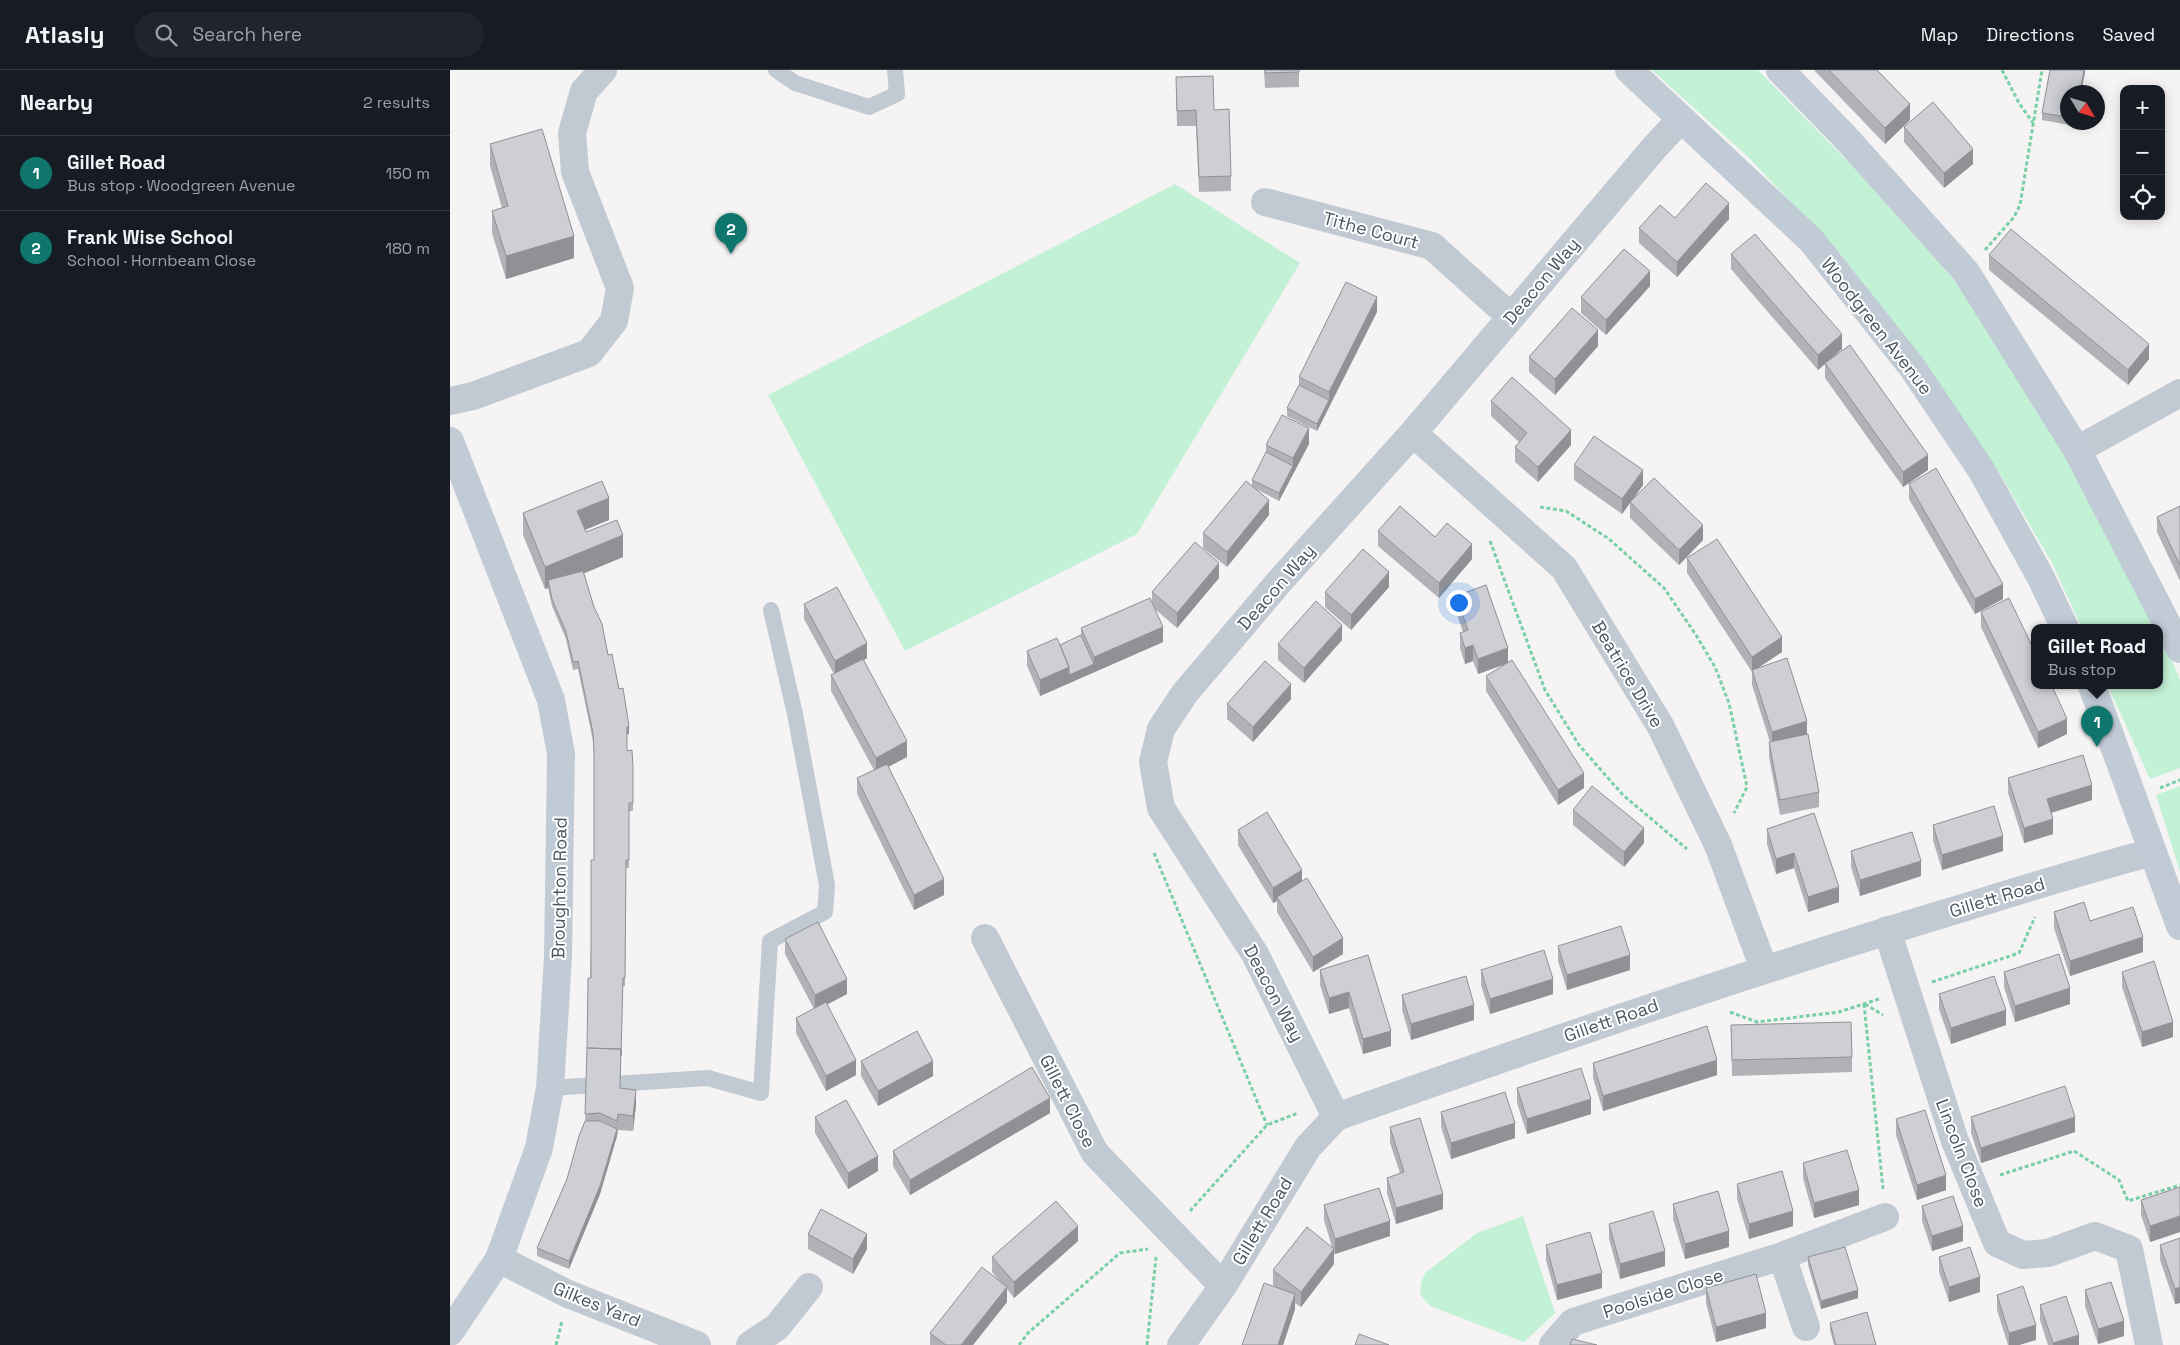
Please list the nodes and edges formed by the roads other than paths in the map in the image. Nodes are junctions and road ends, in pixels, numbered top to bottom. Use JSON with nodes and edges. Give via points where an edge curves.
{"nodes":[{"id":1,"x":603,"y":70,"type":"edge"},
{"id":2,"x":776,"y":70,"type":"edge"},
{"id":3,"x":895,"y":70,"type":"edge"},
{"id":4,"x":1629,"y":70,"type":"edge"},
{"id":5,"x":1780,"y":70,"type":"edge"},
{"id":6,"x":1681,"y":119,"type":"junction"},
{"id":7,"x":1265,"y":202,"type":"dead end"},
{"id":8,"x":1510,"y":317,"type":"junction"},
{"id":9,"x":2180,"y":393,"type":"edge"},
{"id":10,"x":450,"y":400,"type":"edge"},
{"id":11,"x":1413,"y":433,"type":"junction"},
{"id":12,"x":450,"y":442,"type":"edge"},
{"id":13,"x":2077,"y":450,"type":"junction"},
{"id":14,"x":771,"y":610,"type":"dead end"},
{"id":15,"x":2063,"y":624,"type":"edge"},
{"id":16,"x":2180,"y":649,"type":"edge"},
{"id":17,"x":2093,"y":689,"type":"edge"},
{"id":18,"x":2153,"y":852,"type":"junction"},
{"id":19,"x":2180,"y":926,"type":"edge"},
{"id":20,"x":1887,"y":930,"type":"junction"},
{"id":21,"x":986,"y":938,"type":"dead end"},
{"id":22,"x":1764,"y":969,"type":"junction"},
{"id":23,"x":550,"y":1088,"type":"junction"},
{"id":24,"x":1333,"y":1109,"type":"junction"},
{"id":25,"x":1885,"y":1217,"type":"road end"},
{"id":26,"x":1782,"y":1256,"type":"junction"},
{"id":27,"x":499,"y":1259,"type":"junction"},
{"id":28,"x":809,"y":1286,"type":"dead end"},
{"id":29,"x":1223,"y":1286,"type":"junction"},
{"id":30,"x":1806,"y":1327,"type":"dead end"},
{"id":31,"x":450,"y":1332,"type":"edge"},
{"id":32,"x":697,"y":1345,"type":"edge"},
{"id":33,"x":750,"y":1345,"type":"edge"},
{"id":34,"x":1182,"y":1345,"type":"edge"},
{"id":35,"x":1553,"y":1345,"type":"edge"},
{"id":36,"x":2149,"y":1345,"type":"edge"}],
"edges":[{"from":1,"to":10,"type":"street","via":[[584,91],[572,133],[575,172],[620,288],[614,321],[589,353],[473,396]]},
{"from":2,"to":3,"type":"lane","via":[[795,83],[869,107],[898,94]]},
{"from":4,"to":6,"type":"street","name":"Woodgreen Avenue"},
{"from":5,"to":13,"type":"street","via":[[1966,272]]},
{"from":6,"to":8,"type":"street","name":"Deacon Way"},
{"from":6,"to":15,"type":"street","name":"Woodgreen Avenue","via":[[1811,240],[1912,367],[1982,471]]},
{"from":7,"to":8,"type":"street","name":"Tithe Court","via":[[1432,246]]},
{"from":8,"to":11,"type":"street","name":"Deacon Way"},
{"from":9,"to":13,"type":"street"},
{"from":11,"to":22,"type":"street","name":"Beatrice Drive","via":[[1564,568],[1661,728],[1718,845]]},
{"from":11,"to":24,"type":"street","name":"Deacon Way","via":[[1279,582],[1185,693],[1161,729],[1153,762],[1161,808],[1255,954]]},
{"from":12,"to":23,"type":"street","name":"Broughton Road","via":[[551,700],[561,754],[558,957]]},
{"from":13,"to":16,"type":"street"},
{"from":14,"to":23,"type":"lane","via":[[796,714],[827,885],[825,912],[770,941],[761,1093],[708,1078]]},
{"from":17,"to":18,"type":"street"},
{"from":18,"to":19,"type":"street"},
{"from":18,"to":20,"type":"street","name":"Gillett Road"},
{"from":20,"to":22,"type":"street","name":"Gillett Road"},
{"from":20,"to":36,"type":"street","name":"Lincoln Close","via":[[1955,1141],[1997,1243],[2023,1255],[2048,1253],[2095,1236],[2129,1249]]},
{"from":21,"to":29,"type":"street","name":"Gillett Close","via":[[1095,1153]]},
{"from":22,"to":24,"type":"street","name":"Gillett Road"},
{"from":23,"to":27,"type":"street","name":"Broughton Road","via":[[539,1148]]},
{"from":24,"to":29,"type":"street","name":"Gillett Road"},
{"from":25,"to":26,"type":"street","name":"Poolside Close"},
{"from":26,"to":30,"type":"street"},
{"from":26,"to":35,"type":"street","name":"Poolside Close","via":[[1573,1322]]},
{"from":27,"to":31,"type":"street","name":"Broughton Road"},
{"from":27,"to":32,"type":"street","name":"Gilkes Yard","via":[[568,1294]]},
{"from":28,"to":33,"type":"street","via":[[777,1328]]},
{"from":29,"to":34,"type":"street","name":"Gillett Road"}]}
